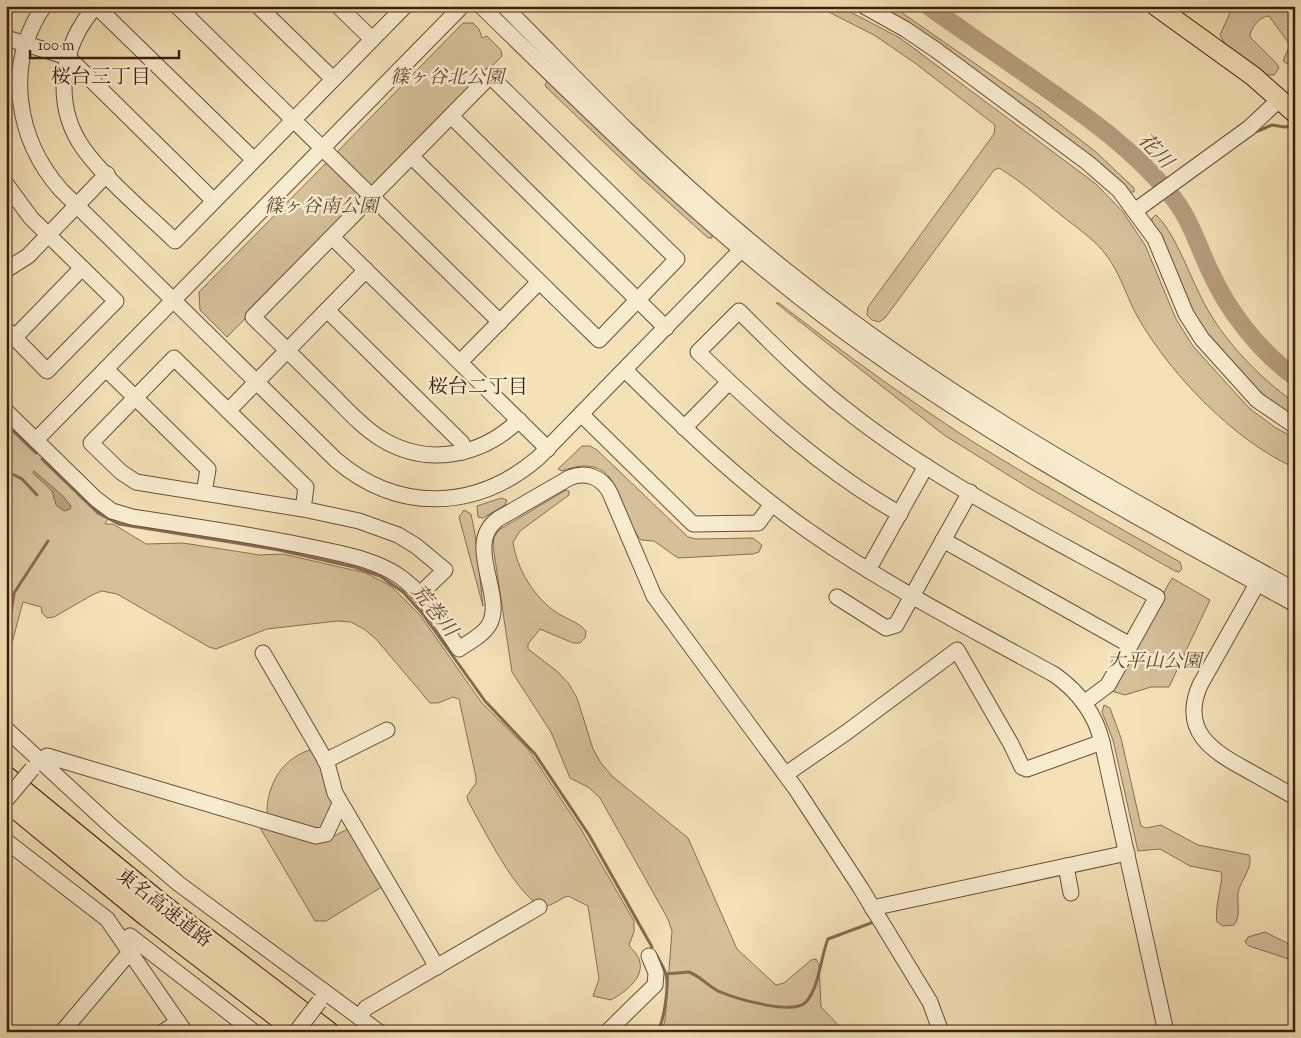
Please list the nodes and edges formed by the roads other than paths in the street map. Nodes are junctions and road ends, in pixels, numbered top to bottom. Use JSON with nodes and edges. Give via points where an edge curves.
{"nodes":[{"id":1,"x":44,"y":6,"type":"edge"},
{"id":2,"x":177,"y":6,"type":"edge"},
{"id":3,"x":258,"y":6,"type":"edge"},
{"id":4,"x":338,"y":6,"type":"edge"},
{"id":5,"x":405,"y":6,"type":"edge"},
{"id":6,"x":462,"y":6,"type":"edge"},
{"id":7,"x":481,"y":6,"type":"edge"},
{"id":8,"x":504,"y":6,"type":"edge"},
{"id":9,"x":864,"y":6,"type":"edge"},
{"id":10,"x":1156,"y":6,"type":"edge"},
{"id":11,"x":6,"y":38,"type":"edge"},
{"id":12,"x":372,"y":39,"type":"junction"},
{"id":13,"x":26,"y":44,"type":"junction"},
{"id":14,"x":68,"y":57,"type":"junction"},
{"id":15,"x":333,"y":80,"type":"junction"},
{"id":16,"x":1280,"y":99,"type":"junction"},
{"id":17,"x":1295,"y":113,"type":"edge"},
{"id":18,"x":450,"y":116,"type":"junction"},
{"id":19,"x":293,"y":120,"type":"junction"},
{"id":20,"x":322,"y":148,"type":"junction"},
{"id":21,"x":411,"y":156,"type":"junction"},
{"id":22,"x":254,"y":160,"type":"junction"},
{"id":23,"x":107,"y":174,"type":"junction"},
{"id":24,"x":6,"y":184,"type":"edge"},
{"id":25,"x":372,"y":197,"type":"junction"},
{"id":26,"x":214,"y":200,"type":"junction"},
{"id":27,"x":76,"y":206,"type":"junction"},
{"id":28,"x":1136,"y":210,"type":"junction"},
{"id":29,"x":48,"y":234,"type":"junction"},
{"id":30,"x":332,"y":237,"type":"junction"},
{"id":31,"x":741,"y":250,"type":"junction"},
{"id":32,"x":82,"y":268,"type":"junction"},
{"id":33,"x":6,"y":270,"type":"edge"},
{"id":34,"x":366,"y":270,"type":"junction"},
{"id":35,"x":539,"y":282,"type":"junction"},
{"id":36,"x":638,"y":300,"type":"junction"},
{"id":37,"x":173,"y":301,"type":"junction"},
{"id":38,"x":327,"y":310,"type":"junction"},
{"id":39,"x":500,"y":322,"type":"junction"},
{"id":40,"x":666,"y":328,"type":"junction"},
{"id":41,"x":10,"y":333,"type":"edge"},
{"id":42,"x":287,"y":351,"type":"junction"},
{"id":43,"x":460,"y":362,"type":"junction"},
{"id":44,"x":106,"y":370,"type":"junction"},
{"id":45,"x":625,"y":370,"type":"junction"},
{"id":46,"x":256,"y":382,"type":"junction"},
{"id":47,"x":729,"y":382,"type":"junction"},
{"id":48,"x":135,"y":398,"type":"junction"},
{"id":49,"x":6,"y":411,"type":"edge"},
{"id":50,"x":228,"y":411,"type":"junction"},
{"id":51,"x":582,"y":414,"type":"junction"},
{"id":52,"x":519,"y":420,"type":"junction"},
{"id":53,"x":1295,"y":426,"type":"edge"},
{"id":54,"x":684,"y":428,"type":"junction"},
{"id":55,"x":36,"y":440,"type":"junction"},
{"id":56,"x":548,"y":448,"type":"junction"},
{"id":57,"x":463,"y":452,"type":"junction"},
{"id":58,"x":926,"y":466,"type":"junction"},
{"id":59,"x":970,"y":492,"type":"junction"},
{"id":60,"x":204,"y":493,"type":"junction"},
{"id":61,"x":772,"y":504,"type":"junction"},
{"id":62,"x":303,"y":509,"type":"junction"},
{"id":63,"x":900,"y":514,"type":"junction"},
{"id":64,"x":943,"y":540,"type":"junction"},
{"id":65,"x":868,"y":570,"type":"junction"},
{"id":66,"x":1257,"y":584,"type":"junction"},
{"id":67,"x":1295,"y":590,"type":"edge"},
{"id":68,"x":420,"y":594,"type":"junction"},
{"id":69,"x":912,"y":595,"type":"junction"},
{"id":70,"x":841,"y":603,"type":"dead end"},
{"id":71,"x":1295,"y":604,"type":"edge"},
{"id":72,"x":1130,"y":645,"type":"junction"},
{"id":73,"x":263,"y":653,"type":"dead end"},
{"id":74,"x":1084,"y":703,"type":"junction"},
{"id":75,"x":6,"y":729,"type":"edge"},
{"id":76,"x":387,"y":730,"type":"dead end"},
{"id":77,"x":1102,"y":742,"type":"junction"},
{"id":78,"x":325,"y":760,"type":"junction"},
{"id":79,"x":37,"y":764,"type":"junction"},
{"id":80,"x":786,"y":774,"type":"junction"},
{"id":81,"x":6,"y":777,"type":"edge"},
{"id":82,"x":1295,"y":797,"type":"edge"},
{"id":83,"x":6,"y":800,"type":"edge"},
{"id":84,"x":342,"y":806,"type":"junction"},
{"id":85,"x":6,"y":841,"type":"edge"},
{"id":86,"x":1127,"y":853,"type":"junction"},
{"id":87,"x":1066,"y":866,"type":"junction"},
{"id":88,"x":1071,"y":894,"type":"dead end"},
{"id":89,"x":539,"y":907,"type":"dead end"},
{"id":90,"x":872,"y":908,"type":"junction"},
{"id":91,"x":128,"y":947,"type":"junction"},
{"id":92,"x":649,"y":956,"type":"dead end"},
{"id":93,"x":437,"y":967,"type":"junction"},
{"id":94,"x":322,"y":997,"type":"junction"},
{"id":95,"x":291,"y":1004,"type":"junction"},
{"id":96,"x":359,"y":1017,"type":"junction"},
{"id":97,"x":182,"y":1027,"type":"edge"},
{"id":98,"x":62,"y":1032,"type":"edge"},
{"id":99,"x":163,"y":1032,"type":"edge"},
{"id":100,"x":254,"y":1032,"type":"edge"},
{"id":101,"x":297,"y":1032,"type":"edge"},
{"id":102,"x":328,"y":1032,"type":"edge"},
{"id":103,"x":333,"y":1032,"type":"edge"},
{"id":104,"x":379,"y":1032,"type":"edge"},
{"id":105,"x":608,"y":1032,"type":"edge"},
{"id":106,"x":941,"y":1032,"type":"edge"},
{"id":107,"x":1166,"y":1032,"type":"edge"}],
"edges":[{"from":1,"to":13,"type":"street"},
{"from":2,"to":19,"type":"street"},
{"from":3,"to":15,"type":"street"},
{"from":4,"to":12,"type":"street"},
{"from":5,"to":12,"type":"street"},
{"from":6,"to":20,"type":"street"},
{"from":7,"to":31,"type":"street","via":[[646,166]]},
{"from":8,"to":67,"type":"street","via":[[683,182],[762,251],[859,327],[1041,449]]},
{"from":9,"to":28,"type":"street","via":[[920,39],[1088,163]]},
{"from":10,"to":16,"type":"main road"},
{"from":11,"to":13,"type":"street"},
{"from":12,"to":15,"type":"street"},
{"from":13,"to":14,"type":"street"},
{"from":13,"to":27,"type":"street","via":[[19,90],[26,131],[43,168]]},
{"from":14,"to":22,"type":"street","via":[[78,32],[96,6]]},
{"from":14,"to":23,"type":"street","via":[[64,86],[71,124],[82,146]]},
{"from":14,"to":26,"type":"street"},
{"from":15,"to":19,"type":"street"},
{"from":16,"to":17,"type":"main road"},
{"from":16,"to":28,"type":"street","via":[[1249,128]]},
{"from":18,"to":21,"type":"street"},
{"from":18,"to":36,"type":"street"},
{"from":18,"to":36,"type":"street","via":[[490,76],[497,82],[677,259]]},
{"from":19,"to":20,"type":"street"},
{"from":19,"to":22,"type":"street"},
{"from":20,"to":25,"type":"street"},
{"from":20,"to":37,"type":"street"},
{"from":21,"to":25,"type":"street"},
{"from":21,"to":35,"type":"street"},
{"from":22,"to":26,"type":"street"},
{"from":23,"to":26,"type":"street","via":[[175,241]]},
{"from":23,"to":27,"type":"street"},
{"from":24,"to":29,"type":"street"},
{"from":25,"to":30,"type":"street"},
{"from":25,"to":39,"type":"street"},
{"from":27,"to":29,"type":"street"},
{"from":27,"to":37,"type":"street"},
{"from":28,"to":53,"type":"street","via":[[1155,239],[1186,314],[1202,339],[1256,400]]},
{"from":29,"to":32,"type":"street"},
{"from":29,"to":33,"type":"street","via":[[28,256]]},
{"from":30,"to":34,"type":"street"},
{"from":30,"to":42,"type":"street","via":[[253,317]]},
{"from":31,"to":40,"type":"street"},
{"from":31,"to":66,"type":"street","via":[[852,337],[970,419],[1084,488]]},
{"from":32,"to":41,"type":"street"},
{"from":32,"to":41,"type":"street","via":[[116,301],[47,371]]},
{"from":34,"to":38,"type":"street"},
{"from":34,"to":43,"type":"street"},
{"from":35,"to":36,"type":"street","via":[[598,340]]},
{"from":35,"to":39,"type":"street"},
{"from":36,"to":40,"type":"street"},
{"from":37,"to":44,"type":"street"},
{"from":37,"to":46,"type":"street"},
{"from":38,"to":42,"type":"street"},
{"from":38,"to":57,"type":"street","via":[[462,443]]},
{"from":39,"to":43,"type":"street"},
{"from":40,"to":45,"type":"street"},
{"from":42,"to":46,"type":"street"},
{"from":42,"to":57,"type":"street","via":[[369,430],[385,441],[427,455]]},
{"from":43,"to":52,"type":"street"},
{"from":44,"to":48,"type":"street"},
{"from":44,"to":55,"type":"street"},
{"from":45,"to":51,"type":"street"},
{"from":45,"to":54,"type":"street"},
{"from":46,"to":50,"type":"street"},
{"from":46,"to":56,"type":"street","via":[[346,469],[370,484],[403,495],[438,499],[479,493],[516,476]]},
{"from":47,"to":54,"type":"street"},
{"from":47,"to":58,"type":"street","via":[[698,352],[739,311],[844,409]]},
{"from":47,"to":63,"type":"street","via":[[819,459]]},
{"from":48,"to":50,"type":"street","via":[[174,358]]},
{"from":48,"to":60,"type":"street","via":[[208,470]]},
{"from":48,"to":60,"type":"street","via":[[91,443],[136,482]]},
{"from":49,"to":55,"type":"street"},
{"from":50,"to":62,"type":"street","via":[[306,487]]},
{"from":51,"to":56,"type":"street"},
{"from":51,"to":61,"type":"street","via":[[693,524],[758,523]]},
{"from":52,"to":56,"type":"street"},
{"from":52,"to":57,"type":"street","via":[[489,443]]},
{"from":54,"to":61,"type":"street"},
{"from":55,"to":68,"type":"street","via":[[96,498],[122,515],[281,541],[356,558],[398,575]]},
{"from":58,"to":59,"type":"street"},
{"from":58,"to":63,"type":"street"},
{"from":59,"to":64,"type":"street"},
{"from":59,"to":72,"type":"street","via":[[1157,597]]},
{"from":60,"to":62,"type":"street"},
{"from":61,"to":65,"type":"street"},
{"from":62,"to":68,"type":"street","via":[[379,527],[416,546],[445,570]]},
{"from":63,"to":65,"type":"street"},
{"from":64,"to":69,"type":"street"},
{"from":64,"to":72,"type":"street"},
{"from":65,"to":69,"type":"street"},
{"from":66,"to":71,"type":"street"},
{"from":66,"to":82,"type":"street","via":[[1196,693],[1195,721],[1202,739],[1215,752]]},
{"from":68,"to":80,"type":"street","via":[[459,649],[485,630],[491,620],[493,609],[484,546],[488,528],[569,478],[581,475],[598,479],[610,493],[654,596]]},
{"from":69,"to":70,"type":"street","via":[[896,625],[886,628]]},
{"from":69,"to":74,"type":"street","via":[[1055,675]]},
{"from":72,"to":74,"type":"street","via":[[1108,684]]},
{"from":73,"to":78,"type":"street"},
{"from":74,"to":77,"type":"street","via":[[1096,722]]},
{"from":75,"to":79,"type":"street"},
{"from":76,"to":78,"type":"street"},
{"from":77,"to":80,"type":"street","via":[[1027,769],[1022,767],[957,650]]},
{"from":77,"to":86,"type":"street"},
{"from":78,"to":84,"type":"street","via":[[334,793]]},
{"from":79,"to":83,"type":"street","bridge":true},
{"from":79,"to":84,"type":"street","via":[[46,756],[316,836],[326,834]]},
{"from":79,"to":94,"type":"street","via":[[179,884]]},
{"from":80,"to":90,"type":"street"},
{"from":81,"to":95,"type":"highway","name":"東名高速道路","via":[[162,906]]},
{"from":83,"to":101,"type":"highway","name":"東名高速道路"},
{"from":84,"to":93,"type":"street"},
{"from":85,"to":91,"type":"street","via":[[102,915]]},
{"from":86,"to":87,"type":"street"},
{"from":86,"to":107,"type":"street"},
{"from":87,"to":88,"type":"street"},
{"from":87,"to":90,"type":"street"},
{"from":89,"to":93,"type":"street"},
{"from":90,"to":106,"type":"street","via":[[930,1002]]},
{"from":91,"to":97,"type":"street"},
{"from":91,"to":98,"type":"street","via":[[124,959]]},
{"from":91,"to":100,"type":"street","via":[[130,936]]},
{"from":92,"to":105,"type":"street","via":[[656,973],[655,984]]},
{"from":93,"to":96,"type":"street","via":[[366,1008]]},
{"from":94,"to":96,"type":"street"},
{"from":94,"to":101,"type":"street","bridge":true},
{"from":95,"to":102,"type":"highway","name":"東名高速道路"},
{"from":95,"to":103,"type":"highway"},
{"from":96,"to":104,"type":"street"},
{"from":97,"to":99,"type":"street"}]}
